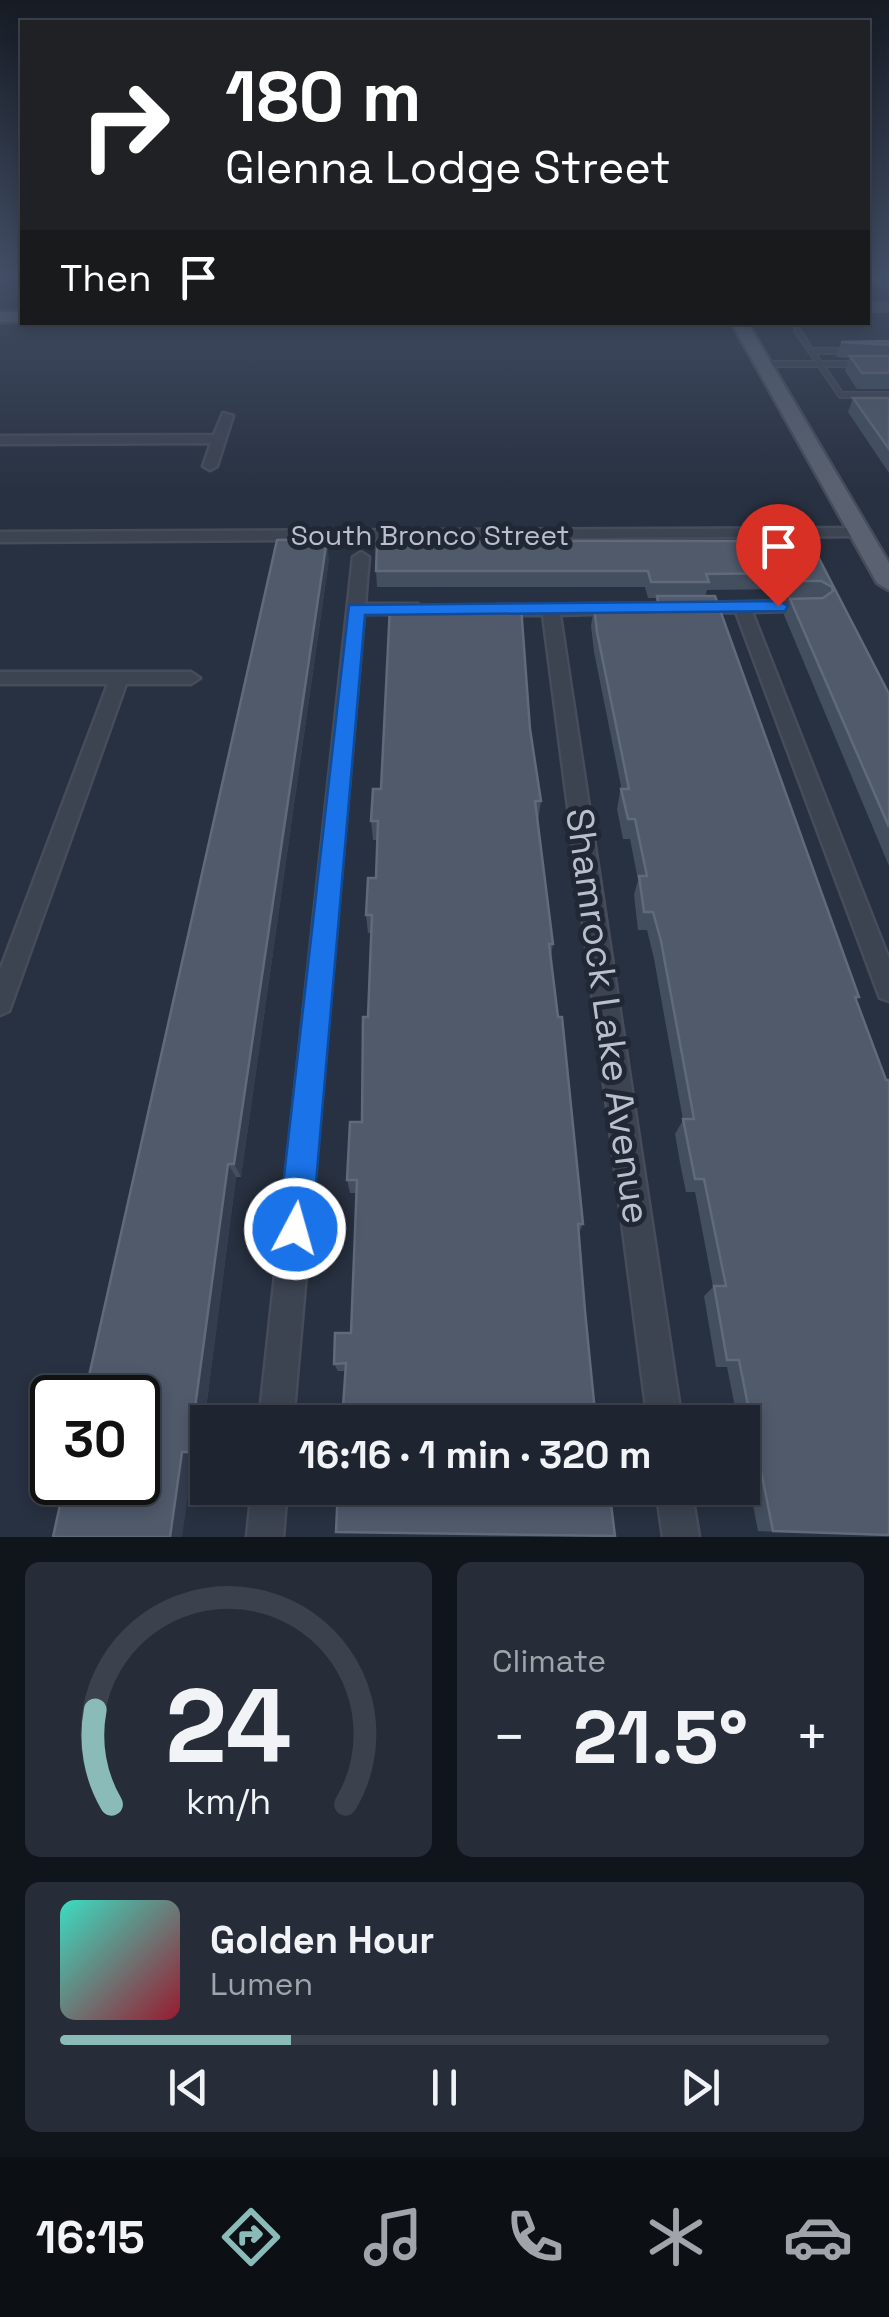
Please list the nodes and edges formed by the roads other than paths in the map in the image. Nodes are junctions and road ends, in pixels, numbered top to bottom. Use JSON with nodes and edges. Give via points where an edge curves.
{"nodes":[{"id":1,"x":754,"y":349,"type":"edge"},
{"id":2,"x":810,"y":350,"type":"joint"},
{"id":3,"x":850,"y":351,"type":"edge"},
{"id":4,"x":763,"y":364,"type":"junction"},
{"id":5,"x":820,"y":364,"type":"junction"},
{"id":6,"x":872,"y":364,"type":"edge"},
{"id":7,"x":889,"y":395,"type":"edge"},
{"id":8,"x":227,"y":416,"type":"dead end"},
{"id":9,"x":219,"y":439,"type":"junction"},
{"id":10,"x":0,"y":440,"type":"edge"},
{"id":11,"x":210,"y":466,"type":"dead end"},
{"id":12,"x":861,"y":534,"type":"junction"},
{"id":13,"x":0,"y":536,"type":"edge"},
{"id":14,"x":360,"y":557,"type":"dead end"},
{"id":15,"x":889,"y":582,"type":"edge"},
{"id":16,"x":815,"y":606,"type":"edge"},
{"id":17,"x":742,"y":607,"type":"junction"},
{"id":18,"x":670,"y":608,"type":"edge"},
{"id":19,"x":356,"y":609,"type":"junction"},
{"id":20,"x":630,"y":609,"type":"edge"},
{"id":21,"x":434,"y":610,"type":"edge"},
{"id":22,"x":473,"y":610,"type":"edge"},
{"id":23,"x":551,"y":610,"type":"junction"},
{"id":24,"x":0,"y":678,"type":"edge"},
{"id":25,"x":118,"y":678,"type":"junction"},
{"id":26,"x":192,"y":678,"type":"dead end"},
{"id":27,"x":889,"y":990,"type":"edge"},
{"id":28,"x":0,"y":1003,"type":"edge"},
{"id":29,"x":278,"y":1405,"type":"edge"},
{"id":30,"x":663,"y":1405,"type":"edge"},
{"id":31,"x":268,"y":1505,"type":"edge"},
{"id":32,"x":676,"y":1505,"type":"edge"},
{"id":33,"x":265,"y":1537,"type":"edge"},
{"id":34,"x":681,"y":1537,"type":"edge"}],
"edges":[{"from":1,"to":4,"type":"main road"},
{"from":2,"to":3,"type":"lane"},
{"from":2,"to":5,"type":"lane"},
{"from":4,"to":5,"type":"lane"},
{"from":4,"to":12,"type":"main road"},
{"from":5,"to":6,"type":"lane"},
{"from":5,"to":7,"type":"lane","via":[[841,395]]},
{"from":8,"to":9,"type":"street"},
{"from":9,"to":10,"type":"street"},
{"from":9,"to":11,"type":"street"},
{"from":12,"to":13,"type":"street","name":"South Bronco Street"},
{"from":12,"to":15,"type":"main road"},
{"from":14,"to":19,"type":"street"},
{"from":16,"to":17,"type":"street"},
{"from":17,"to":18,"type":"street"},
{"from":17,"to":27,"type":"street"},
{"from":19,"to":21,"type":"street"},
{"from":19,"to":29,"type":"street"},
{"from":20,"to":23,"type":"street"},
{"from":22,"to":23,"type":"street"},
{"from":23,"to":30,"type":"street","name":"Shamrock Lake Avenue"},
{"from":24,"to":25,"type":"street"},
{"from":25,"to":26,"type":"street"},
{"from":25,"to":28,"type":"street"},
{"from":31,"to":33,"type":"street"},
{"from":32,"to":34,"type":"street"}]}
